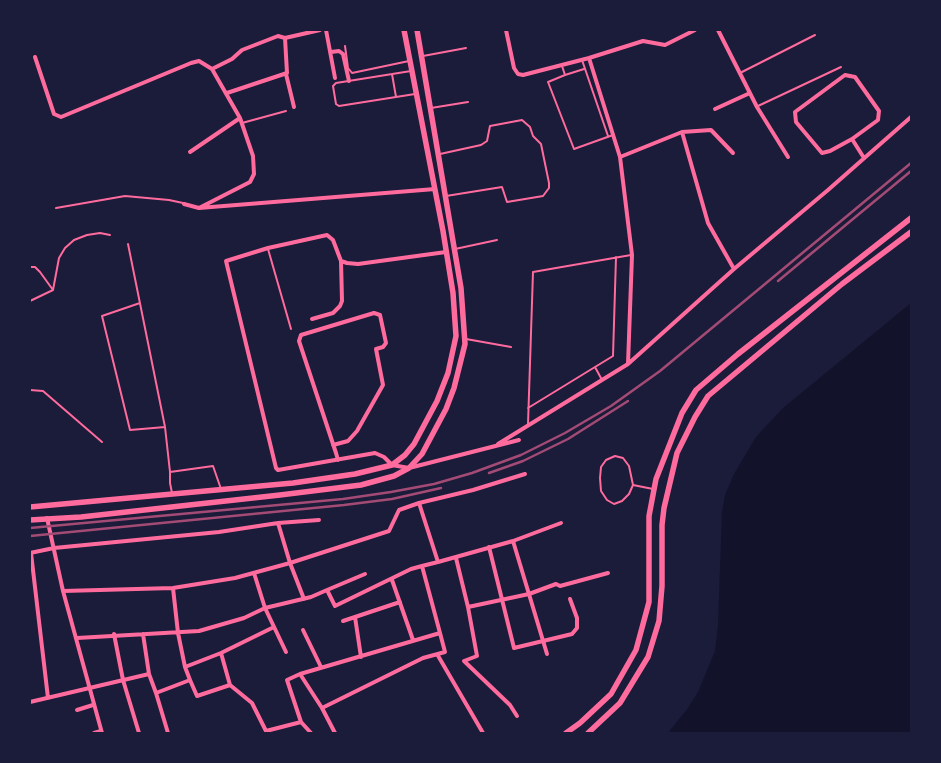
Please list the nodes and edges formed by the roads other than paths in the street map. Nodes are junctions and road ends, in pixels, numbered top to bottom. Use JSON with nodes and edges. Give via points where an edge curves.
{"nodes":[{"id":1,"x":320,"y":30,"type":"edge"},
{"id":2,"x":326,"y":30,"type":"edge"},
{"id":3,"x":404,"y":30,"type":"edge"},
{"id":4,"x":417,"y":30,"type":"edge"},
{"id":5,"x":506,"y":30,"type":"edge"},
{"id":6,"x":695,"y":30,"type":"edge"},
{"id":7,"x":718,"y":30,"type":"edge"},
{"id":8,"x":815,"y":35,"type":"dead end"},
{"id":9,"x":284,"y":38,"type":"junction"},
{"id":10,"x":345,"y":46,"type":"dead end"},
{"id":11,"x":466,"y":48,"type":"dead end"},
{"id":12,"x":331,"y":52,"type":"junction"},
{"id":13,"x":422,"y":56,"type":"junction"},
{"id":14,"x":35,"y":57,"type":"dead end"},
{"id":15,"x":589,"y":58,"type":"junction"},
{"id":16,"x":582,"y":60,"type":"junction"},
{"id":17,"x":410,"y":61,"type":"junction"},
{"id":18,"x":562,"y":65,"type":"junction"},
{"id":19,"x":841,"y":67,"type":"dead end"},
{"id":20,"x":584,"y":68,"type":"junction"},
{"id":21,"x":212,"y":69,"type":"junction"},
{"id":22,"x":412,"y":71,"type":"junction"},
{"id":23,"x":740,"y":73,"type":"junction"},
{"id":24,"x":286,"y":74,"type":"junction"},
{"id":25,"x":392,"y":74,"type":"junction"},
{"id":26,"x":565,"y":75,"type":"junction"},
{"id":27,"x":335,"y":78,"type":"dead end"},
{"id":28,"x":349,"y":81,"type":"junction"},
{"id":29,"x":227,"y":93,"type":"junction"},
{"id":30,"x":750,"y":93,"type":"junction"},
{"id":31,"x":416,"y":94,"type":"junction"},
{"id":32,"x":396,"y":97,"type":"junction"},
{"id":33,"x":468,"y":102,"type":"dead end"},
{"id":34,"x":294,"y":107,"type":"dead end"},
{"id":35,"x":756,"y":107,"type":"junction"},
{"id":36,"x":430,"y":108,"type":"junction"},
{"id":37,"x":715,"y":109,"type":"dead end"},
{"id":38,"x":286,"y":111,"type":"dead end"},
{"id":39,"x":911,"y":117,"type":"edge"},
{"id":40,"x":240,"y":118,"type":"junction"},
{"id":41,"x":242,"y":123,"type":"junction"},
{"id":42,"x":682,"y":132,"type":"junction"},
{"id":43,"x":614,"y":134,"type":"junction"},
{"id":44,"x":608,"y":136,"type":"junction"},
{"id":45,"x":852,"y":139,"type":"junction"},
{"id":46,"x":190,"y":152,"type":"dead end"},
{"id":47,"x":733,"y":153,"type":"dead end"},
{"id":48,"x":438,"y":154,"type":"junction"},
{"id":49,"x":788,"y":156,"type":"dead end"},
{"id":50,"x":620,"y":157,"type":"junction"},
{"id":51,"x":864,"y":158,"type":"junction"},
{"id":52,"x":435,"y":189,"type":"junction"},
{"id":53,"x":445,"y":196,"type":"junction"},
{"id":54,"x":184,"y":204,"type":"joint"},
{"id":55,"x":56,"y":208,"type":"dead end"},
{"id":56,"x":199,"y":208,"type":"junction"},
{"id":57,"x":911,"y":218,"type":"edge"},
{"id":58,"x":911,"y":232,"type":"edge"},
{"id":59,"x":110,"y":235,"type":"dead end"},
{"id":60,"x":497,"y":240,"type":"dead end"},
{"id":61,"x":128,"y":244,"type":"dead end"},
{"id":62,"x":268,"y":248,"type":"junction"},
{"id":63,"x":454,"y":249,"type":"junction"},
{"id":64,"x":446,"y":252,"type":"junction"},
{"id":65,"x":632,"y":255,"type":"junction"},
{"id":66,"x":616,"y":257,"type":"junction"},
{"id":67,"x":340,"y":261,"type":"junction"},
{"id":68,"x":30,"y":267,"type":"edge"},
{"id":69,"x":734,"y":269,"type":"junction"},
{"id":70,"x":53,"y":290,"type":"junction"},
{"id":71,"x":30,"y":301,"type":"edge"},
{"id":72,"x":140,"y":303,"type":"junction"},
{"id":73,"x":312,"y":319,"type":"dead end"},
{"id":74,"x":291,"y":329,"type":"dead end"},
{"id":75,"x":465,"y":339,"type":"junction"},
{"id":76,"x":511,"y":347,"type":"dead end"},
{"id":77,"x":730,"y":361,"type":"junction"},
{"id":78,"x":628,"y":364,"type":"junction"},
{"id":79,"x":595,"y":367,"type":"junction"},
{"id":80,"x":738,"y":370,"type":"junction"},
{"id":81,"x":603,"y":380,"type":"junction"},
{"id":82,"x":30,"y":390,"type":"edge"},
{"id":83,"x":528,"y":408,"type":"junction"},
{"id":84,"x":528,"y":426,"type":"junction"},
{"id":85,"x":165,"y":427,"type":"junction"},
{"id":86,"x":519,"y":440,"type":"dead end"},
{"id":87,"x":102,"y":442,"type":"dead end"},
{"id":88,"x":333,"y":445,"type":"junction"},
{"id":89,"x":494,"y":446,"type":"junction"},
{"id":90,"x":338,"y":460,"type":"junction"},
{"id":91,"x":392,"y":465,"type":"junction"},
{"id":92,"x":409,"y":468,"type":"junction"},
{"id":93,"x":170,"y":472,"type":"junction"},
{"id":94,"x":525,"y":474,"type":"dead end"},
{"id":95,"x":633,"y":485,"type":"junction"},
{"id":96,"x":221,"y":489,"type":"junction"},
{"id":97,"x":654,"y":489,"type":"junction"},
{"id":98,"x":172,"y":494,"type":"junction"},
{"id":99,"x":419,"y":503,"type":"junction"},
{"id":100,"x":30,"y":507,"type":"edge"},
{"id":101,"x":47,"y":518,"type":"junction"},
{"id":102,"x":30,"y":520,"type":"edge"},
{"id":103,"x":319,"y":520,"type":"dead end"},
{"id":104,"x":278,"y":522,"type":"junction"},
{"id":105,"x":560,"y":523,"type":"dead end"},
{"id":106,"x":513,"y":541,"type":"junction"},
{"id":107,"x":488,"y":547,"type":"junction"},
{"id":108,"x":54,"y":548,"type":"junction"},
{"id":109,"x":31,"y":553,"type":"edge"},
{"id":110,"x":456,"y":558,"type":"junction"},
{"id":111,"x":438,"y":562,"type":"junction"},
{"id":112,"x":290,"y":563,"type":"junction"},
{"id":113,"x":422,"y":566,"type":"junction"},
{"id":114,"x":254,"y":573,"type":"junction"},
{"id":115,"x":608,"y":573,"type":"dead end"},
{"id":116,"x":365,"y":574,"type":"dead end"},
{"id":117,"x":392,"y":580,"type":"junction"},
{"id":118,"x":173,"y":588,"type":"junction"},
{"id":119,"x":327,"y":590,"type":"junction"},
{"id":120,"x":63,"y":591,"type":"junction"},
{"id":121,"x":529,"y":594,"type":"junction"},
{"id":122,"x":501,"y":598,"type":"junction"},
{"id":123,"x":304,"y":599,"type":"junction"},
{"id":124,"x":570,"y":599,"type":"dead end"},
{"id":125,"x":400,"y":602,"type":"junction"},
{"id":126,"x":468,"y":607,"type":"junction"},
{"id":127,"x":265,"y":608,"type":"junction"},
{"id":128,"x":355,"y":618,"type":"junction"},
{"id":129,"x":343,"y":621,"type":"dead end"},
{"id":130,"x":274,"y":627,"type":"junction"},
{"id":131,"x":303,"y":630,"type":"dead end"},
{"id":132,"x":178,"y":633,"type":"junction"},
{"id":133,"x":440,"y":633,"type":"junction"},
{"id":134,"x":114,"y":634,"type":"junction"},
{"id":135,"x":142,"y":634,"type":"junction"},
{"id":136,"x":77,"y":638,"type":"junction"},
{"id":137,"x":413,"y":640,"type":"junction"},
{"id":138,"x":545,"y":641,"type":"junction"},
{"id":139,"x":286,"y":652,"type":"dead end"},
{"id":140,"x":221,"y":653,"type":"junction"},
{"id":141,"x":437,"y":654,"type":"junction"},
{"id":142,"x":547,"y":654,"type":"dead end"},
{"id":143,"x":361,"y":657,"type":"junction"},
{"id":144,"x":185,"y":667,"type":"junction"},
{"id":145,"x":321,"y":667,"type":"junction"},
{"id":146,"x":149,"y":674,"type":"junction"},
{"id":147,"x":300,"y":674,"type":"junction"},
{"id":148,"x":123,"y":680,"type":"junction"},
{"id":149,"x":190,"y":680,"type":"junction"},
{"id":150,"x":230,"y":685,"type":"junction"},
{"id":151,"x":90,"y":689,"type":"junction"},
{"id":152,"x":156,"y":694,"type":"junction"},
{"id":153,"x":48,"y":698,"type":"junction"},
{"id":154,"x":30,"y":702,"type":"edge"},
{"id":155,"x":93,"y":705,"type":"junction"},
{"id":156,"x":322,"y":708,"type":"junction"},
{"id":157,"x":77,"y":710,"type":"dead end"},
{"id":158,"x":517,"y":716,"type":"dead end"},
{"id":159,"x":301,"y":722,"type":"junction"},
{"id":160,"x":102,"y":732,"type":"edge"},
{"id":161,"x":94,"y":733,"type":"edge"},
{"id":162,"x":139,"y":733,"type":"edge"},
{"id":163,"x":168,"y":733,"type":"edge"},
{"id":164,"x":311,"y":733,"type":"edge"},
{"id":165,"x":335,"y":733,"type":"edge"},
{"id":166,"x":483,"y":733,"type":"edge"},
{"id":167,"x":566,"y":733,"type":"edge"},
{"id":168,"x":588,"y":733,"type":"edge"}],
"edges":[{"from":1,"to":9,"type":"street"},
{"from":2,"to":12,"type":"street"},
{"from":3,"to":17,"type":"main road"},
{"from":4,"to":13,"type":"main road"},
{"from":5,"to":18,"type":"street","via":[[514,68],[518,74]]},
{"from":6,"to":15,"type":"street","via":[[665,45],[643,41]]},
{"from":7,"to":23,"type":"street"},
{"from":8,"to":23,"type":"lane"},
{"from":9,"to":21,"type":"street","via":[[278,36],[242,50],[232,59]]},
{"from":9,"to":24,"type":"street","via":[[289,72]]},
{"from":10,"to":17,"type":"lane","via":[[348,68],[352,73]]},
{"from":11,"to":13,"type":"lane"},
{"from":12,"to":27,"type":"street"},
{"from":12,"to":28,"type":"street","via":[[339,50],[343,54]]},
{"from":13,"to":36,"type":"main road"},
{"from":14,"to":21,"type":"street","via":[[54,114],[61,117],[192,63],[200,61]]},
{"from":15,"to":16,"type":"street"},
{"from":15,"to":43,"type":"street"},
{"from":16,"to":18,"type":"street"},
{"from":16,"to":20,"type":"lane"},
{"from":17,"to":22,"type":"main road"},
{"from":18,"to":26,"type":"lane"},
{"from":19,"to":35,"type":"lane"},
{"from":20,"to":26,"type":"lane"},
{"from":20,"to":44,"type":"lane"},
{"from":21,"to":29,"type":"street"},
{"from":22,"to":25,"type":"lane"},
{"from":22,"to":31,"type":"main road"},
{"from":23,"to":30,"type":"street"},
{"from":24,"to":29,"type":"street"},
{"from":24,"to":34,"type":"street"},
{"from":25,"to":28,"type":"lane"},
{"from":25,"to":32,"type":"lane"},
{"from":26,"to":44,"type":"lane","via":[[548,82],[574,149]]},
{"from":28,"to":32,"type":"lane","via":[[334,84],[337,106]]},
{"from":29,"to":40,"type":"street"},
{"from":30,"to":35,"type":"street"},
{"from":30,"to":37,"type":"street"},
{"from":31,"to":32,"type":"lane"},
{"from":31,"to":52,"type":"main road"},
{"from":33,"to":36,"type":"lane"},
{"from":35,"to":49,"type":"street"},
{"from":36,"to":48,"type":"main road"},
{"from":38,"to":41,"type":"lane"},
{"from":39,"to":51,"type":"street"},
{"from":40,"to":41,"type":"street"},
{"from":40,"to":46,"type":"street"},
{"from":41,"to":56,"type":"street","via":[[253,156],[254,174],[250,182]]},
{"from":42,"to":47,"type":"street","via":[[711,130]]},
{"from":42,"to":50,"type":"street"},
{"from":42,"to":69,"type":"street","via":[[708,224]]},
{"from":43,"to":44,"type":"lane"},
{"from":43,"to":50,"type":"street"},
{"from":45,"to":45,"type":"street","via":[[878,120],[879,111],[855,77],[845,74],[795,112],[796,122],[822,153],[830,152]]},
{"from":45,"to":51,"type":"street"},
{"from":48,"to":53,"type":"main road"},
{"from":48,"to":53,"type":"lane","via":[[481,145],[487,141],[490,126],[522,120],[541,144],[549,183],[549,188],[543,196],[507,202],[502,187]]},
{"from":50,"to":65,"type":"street"},
{"from":51,"to":69,"type":"street"},
{"from":52,"to":56,"type":"street"},
{"from":52,"to":64,"type":"main road"},
{"from":53,"to":63,"type":"main road"},
{"from":54,"to":55,"type":"lane","via":[[125,196]]},
{"from":54,"to":56,"type":"street"},
{"from":57,"to":77,"type":"main road"},
{"from":58,"to":80,"type":"main road","via":[[842,284]]},
{"from":59,"to":70,"type":"lane","via":[[87,235],[74,240],[65,248],[59,258]]},
{"from":60,"to":63,"type":"lane"},
{"from":61,"to":72,"type":"lane"},
{"from":62,"to":67,"type":"street","via":[[327,235],[333,240]]},
{"from":62,"to":74,"type":"lane"},
{"from":62,"to":90,"type":"street","via":[[226,261],[276,468],[278,470]]},
{"from":63,"to":75,"type":"main road","via":[[461,288]]},
{"from":64,"to":67,"type":"street","via":[[358,264]]},
{"from":64,"to":91,"type":"main road","via":[[453,293],[456,336],[450,366],[437,401],[414,444]]},
{"from":65,"to":66,"type":"lane"},
{"from":65,"to":78,"type":"street"},
{"from":66,"to":79,"type":"lane","via":[[613,356]]},
{"from":66,"to":83,"type":"lane","via":[[533,272]]},
{"from":67,"to":73,"type":"street","via":[[342,301],[332,313]]},
{"from":68,"to":70,"type":"lane","via":[[35,267]]},
{"from":69,"to":78,"type":"street"},
{"from":70,"to":71,"type":"lane"},
{"from":72,"to":85,"type":"lane"},
{"from":72,"to":85,"type":"lane","via":[[102,316],[130,430]]},
{"from":75,"to":76,"type":"lane"},
{"from":75,"to":92,"type":"main road","via":[[454,388],[446,408],[422,454]]},
{"from":77,"to":80,"type":"main road"},
{"from":77,"to":97,"type":"main road","via":[[696,390],[685,407],[668,445]]},
{"from":78,"to":81,"type":"street"},
{"from":79,"to":81,"type":"lane"},
{"from":79,"to":83,"type":"lane"},
{"from":80,"to":168,"type":"main road","via":[[708,396],[677,453],[662,525],[659,621],[648,657],[620,703]]},
{"from":81,"to":84,"type":"street"},
{"from":82,"to":87,"type":"lane","via":[[43,391]]},
{"from":83,"to":84,"type":"lane"},
{"from":84,"to":89,"type":"street"},
{"from":85,"to":93,"type":"lane"},
{"from":86,"to":89,"type":"street"},
{"from":88,"to":88,"type":"street","via":[[348,441],[357,431],[383,385],[376,349],[383,347],[386,342],[380,315],[374,313],[301,335],[299,341]]},
{"from":88,"to":90,"type":"street"},
{"from":89,"to":92,"type":"street"},
{"from":90,"to":91,"type":"street","via":[[376,453]]},
{"from":91,"to":92,"type":"street"},
{"from":91,"to":96,"type":"main road","via":[[355,474],[292,483]]},
{"from":92,"to":101,"type":"main road","via":[[389,478],[361,485],[112,514]]},
{"from":93,"to":96,"type":"lane","via":[[213,466]]},
{"from":93,"to":98,"type":"lane"},
{"from":94,"to":99,"type":"street"},
{"from":95,"to":95,"type":"lane","via":[[629,466],[623,458],[615,456],[606,460],[600,478],[601,491],[606,500],[614,504],[622,502]]},
{"from":95,"to":97,"type":"lane"},
{"from":96,"to":98,"type":"main road"},
{"from":97,"to":167,"type":"main road","via":[[649,516],[649,602],[636,650],[612,694]]},
{"from":98,"to":100,"type":"main road"},
{"from":99,"to":111,"type":"street"},
{"from":99,"to":112,"type":"street","via":[[399,510],[390,531]]},
{"from":101,"to":102,"type":"main road"},
{"from":101,"to":108,"type":"street"},
{"from":103,"to":104,"type":"street"},
{"from":104,"to":108,"type":"street","via":[[219,532]]},
{"from":104,"to":112,"type":"street"},
{"from":105,"to":106,"type":"street"},
{"from":106,"to":107,"type":"street"},
{"from":106,"to":121,"type":"street"},
{"from":107,"to":110,"type":"street"},
{"from":107,"to":122,"type":"street"},
{"from":108,"to":109,"type":"street"},
{"from":108,"to":120,"type":"street"},
{"from":109,"to":153,"type":"street"},
{"from":110,"to":111,"type":"street"},
{"from":110,"to":126,"type":"street"},
{"from":111,"to":113,"type":"street"},
{"from":112,"to":114,"type":"street"},
{"from":112,"to":123,"type":"street"},
{"from":113,"to":117,"type":"street"},
{"from":113,"to":133,"type":"street"},
{"from":114,"to":118,"type":"street"},
{"from":114,"to":127,"type":"street"},
{"from":115,"to":121,"type":"street","via":[[560,586],[556,584]]},
{"from":116,"to":119,"type":"street"},
{"from":117,"to":119,"type":"street","via":[[335,606]]},
{"from":117,"to":125,"type":"street"},
{"from":118,"to":120,"type":"street"},
{"from":118,"to":132,"type":"street"},
{"from":119,"to":123,"type":"street"},
{"from":120,"to":136,"type":"street"},
{"from":121,"to":122,"type":"street"},
{"from":121,"to":138,"type":"street"},
{"from":122,"to":126,"type":"street"},
{"from":122,"to":138,"type":"street","via":[[514,648]]},
{"from":123,"to":127,"type":"street"},
{"from":124,"to":138,"type":"street","via":[[577,618],[576,628],[572,634]]},
{"from":125,"to":128,"type":"street"},
{"from":125,"to":137,"type":"street"},
{"from":126,"to":158,"type":"street","via":[[477,656],[464,661],[510,705]]},
{"from":127,"to":130,"type":"street"},
{"from":127,"to":132,"type":"street","via":[[224,625]]},
{"from":128,"to":129,"type":"street"},
{"from":128,"to":143,"type":"street"},
{"from":130,"to":139,"type":"street"},
{"from":130,"to":140,"type":"street"},
{"from":131,"to":145,"type":"street"},
{"from":132,"to":135,"type":"street"},
{"from":132,"to":144,"type":"street"},
{"from":133,"to":137,"type":"street"},
{"from":133,"to":141,"type":"street","via":[[445,652]]},
{"from":134,"to":135,"type":"street"},
{"from":134,"to":136,"type":"street"},
{"from":134,"to":148,"type":"street"},
{"from":135,"to":146,"type":"street"},
{"from":136,"to":151,"type":"street"},
{"from":137,"to":143,"type":"street"},
{"from":138,"to":142,"type":"street"},
{"from":140,"to":144,"type":"street"},
{"from":140,"to":150,"type":"street"},
{"from":141,"to":156,"type":"street","via":[[423,658]]},
{"from":141,"to":166,"type":"street"},
{"from":143,"to":145,"type":"street"},
{"from":144,"to":149,"type":"street"},
{"from":145,"to":147,"type":"street"},
{"from":146,"to":148,"type":"street"},
{"from":146,"to":152,"type":"street"},
{"from":147,"to":156,"type":"street"},
{"from":147,"to":159,"type":"street","via":[[288,680]]},
{"from":148,"to":151,"type":"street"},
{"from":148,"to":162,"type":"street"},
{"from":149,"to":150,"type":"street","via":[[196,696]]},
{"from":149,"to":152,"type":"street"},
{"from":150,"to":159,"type":"street","via":[[252,703],[266,731]]},
{"from":151,"to":153,"type":"street"},
{"from":151,"to":155,"type":"street"},
{"from":152,"to":163,"type":"street"},
{"from":153,"to":154,"type":"street"},
{"from":155,"to":157,"type":"street"},
{"from":155,"to":160,"type":"street"},
{"from":156,"to":165,"type":"street"},
{"from":159,"to":164,"type":"street"},
{"from":160,"to":161,"type":"street"}]}
